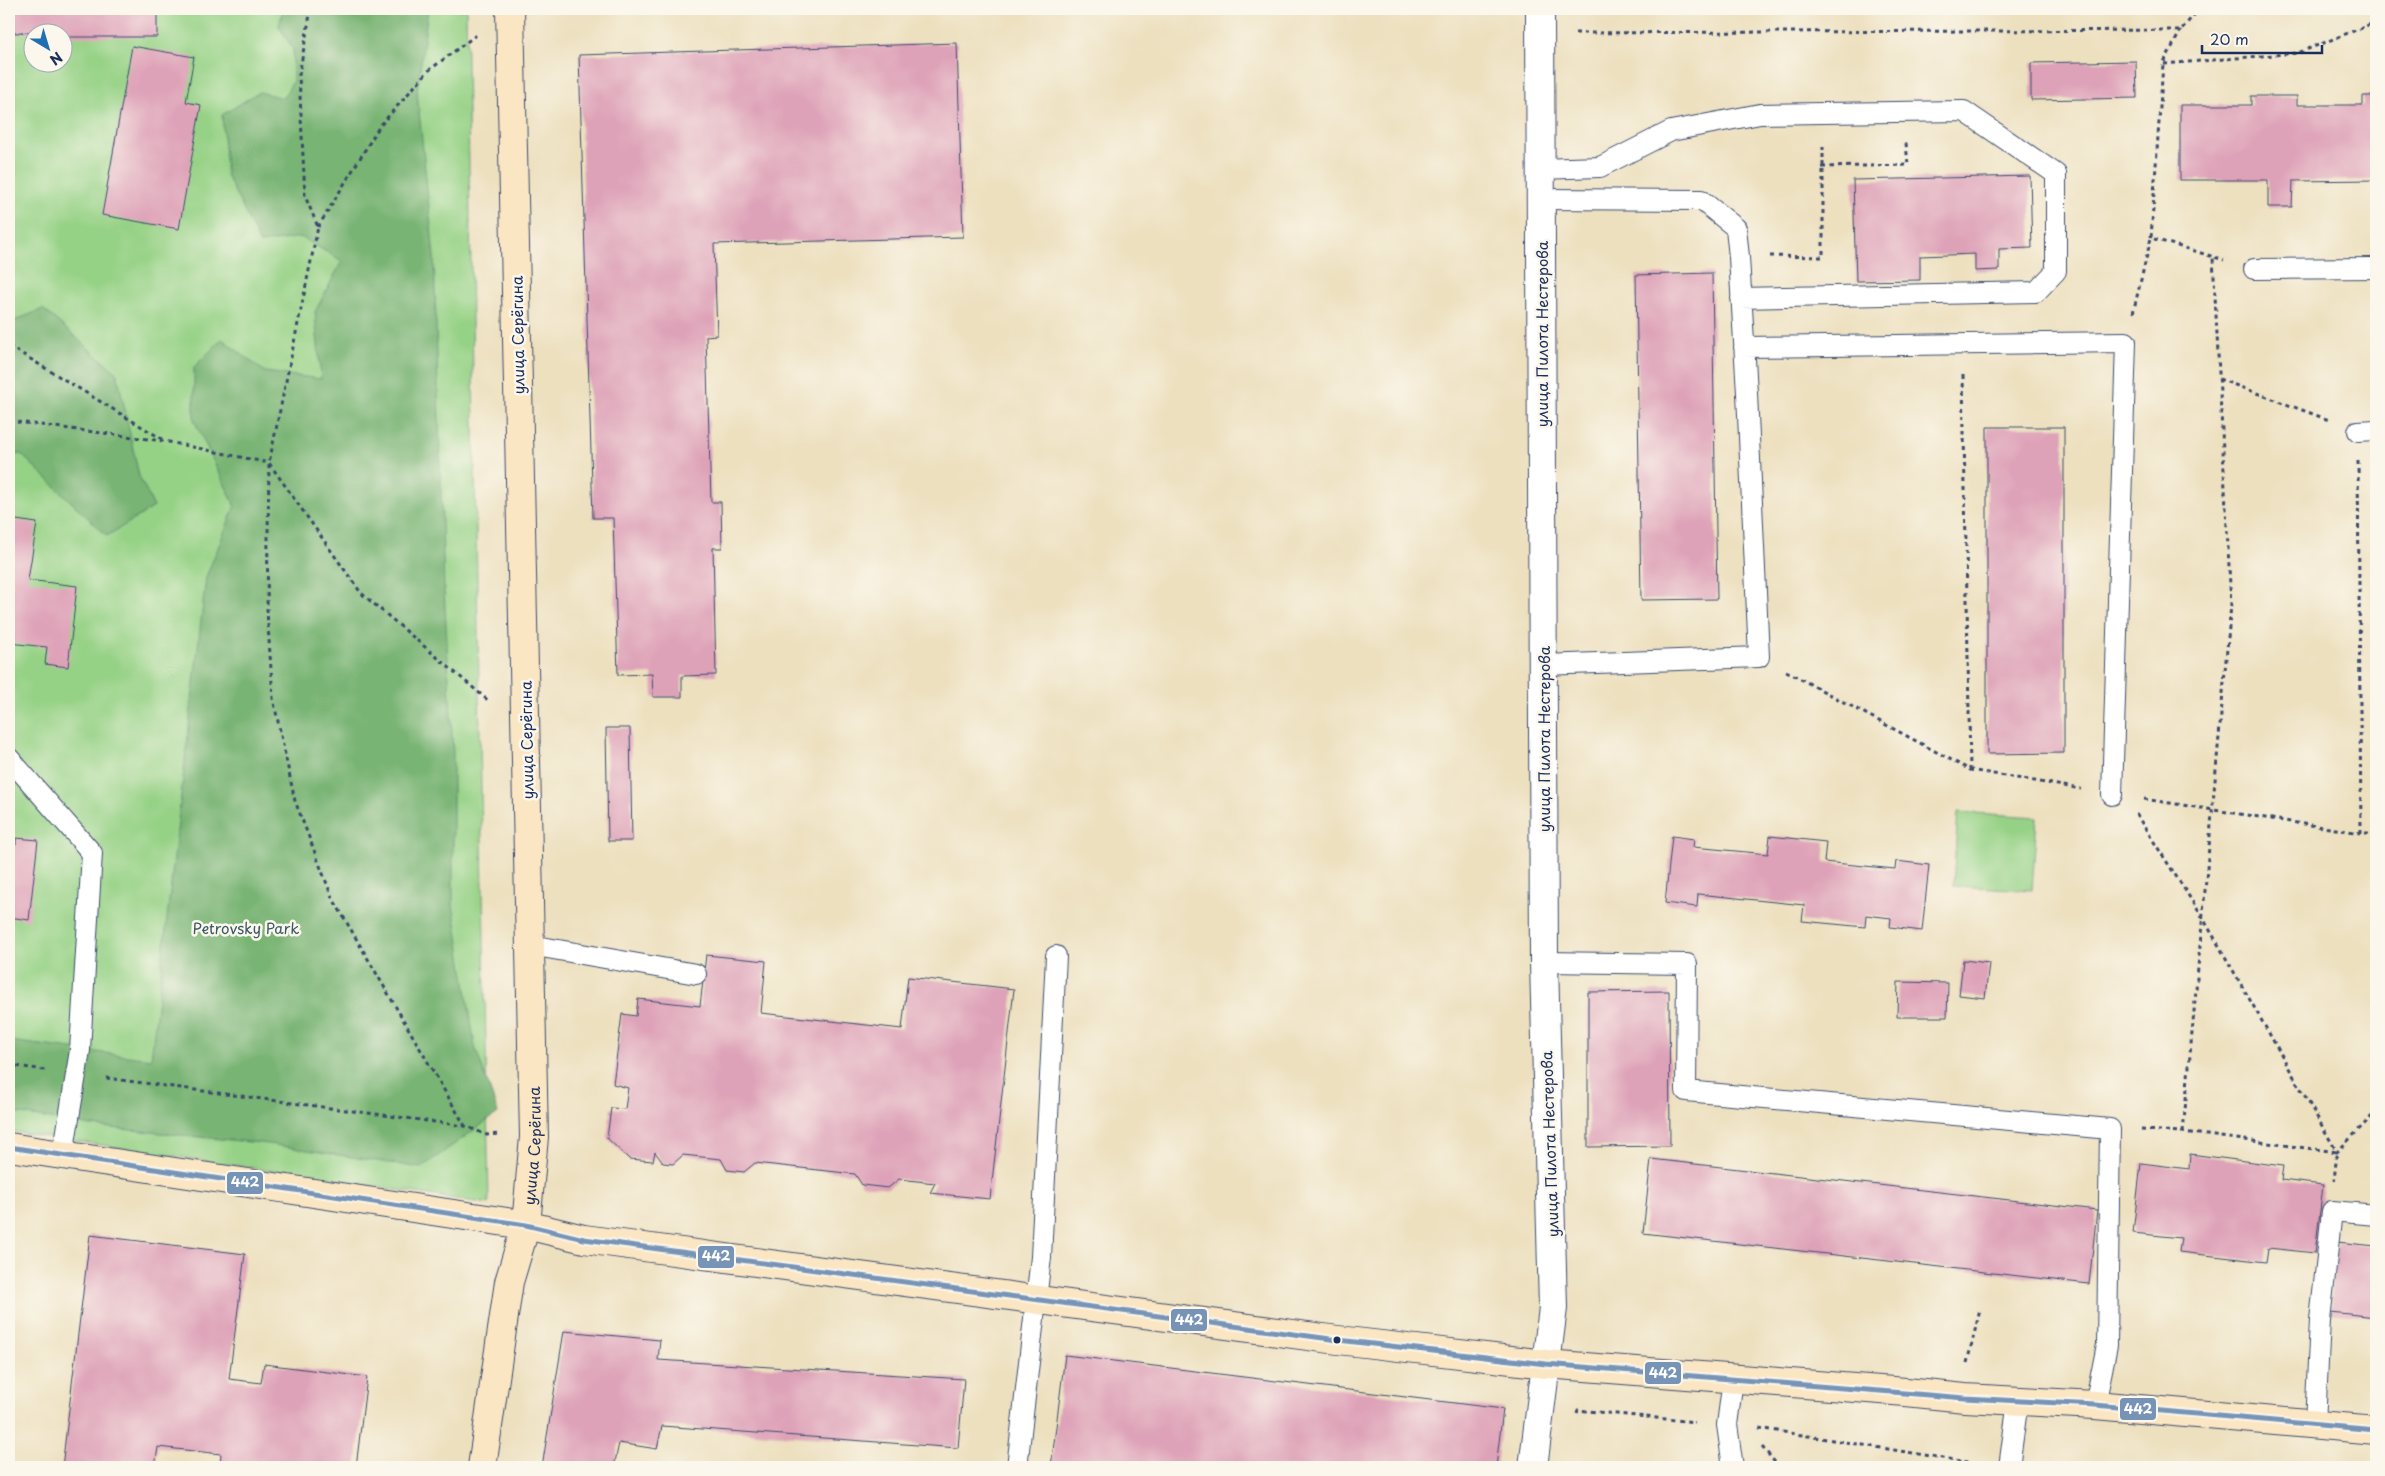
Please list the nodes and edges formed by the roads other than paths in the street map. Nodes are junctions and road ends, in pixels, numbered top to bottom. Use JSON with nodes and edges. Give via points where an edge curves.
{"nodes":[{"id":1,"x":510,"y":9,"type":"edge"},
{"id":2,"x":1540,"y":21,"type":"edge"},
{"id":3,"x":1539,"y":168,"type":"junction"},
{"id":4,"x":1540,"y":199,"type":"junction"},
{"id":5,"x":2376,"y":268,"type":"edge"},
{"id":6,"x":2254,"y":269,"type":"road end"},
{"id":7,"x":1741,"y":298,"type":"junction"},
{"id":8,"x":1744,"y":347,"type":"junction"},
{"id":9,"x":1543,"y":665,"type":"junction"},
{"id":10,"x":9,"y":758,"type":"edge"},
{"id":11,"x":2119,"y":796,"type":"road end"},
{"id":12,"x":530,"y":945,"type":"junction"},
{"id":13,"x":1056,"y":956,"type":"dead end"},
{"id":14,"x":1544,"y":962,"type":"junction"},
{"id":15,"x":696,"y":974,"type":"dead end"},
{"id":16,"x":9,"y":1148,"type":"edge"},
{"id":17,"x":63,"y":1155,"type":"junction"},
{"id":18,"x":2376,"y":1215,"type":"edge"},
{"id":19,"x":526,"y":1225,"type":"junction"},
{"id":20,"x":1037,"y":1301,"type":"junction"},
{"id":21,"x":1546,"y":1364,"type":"junction"},
{"id":22,"x":1733,"y":1379,"type":"junction"},
{"id":23,"x":2018,"y":1401,"type":"junction"},
{"id":24,"x":2095,"y":1405,"type":"junction"},
{"id":25,"x":2315,"y":1424,"type":"junction"},
{"id":26,"x":2376,"y":1430,"type":"edge"},
{"id":27,"x":482,"y":1467,"type":"edge"},
{"id":28,"x":1017,"y":1467,"type":"edge"},
{"id":29,"x":1533,"y":1467,"type":"edge"},
{"id":30,"x":1733,"y":1467,"type":"edge"},
{"id":31,"x":2010,"y":1467,"type":"edge"}],
"edges":[{"from":1,"to":12,"type":"street","name":"улица Серёгина"},
{"from":2,"to":3,"type":"street","name":"улица Пилота Нестерова"},
{"from":3,"to":4,"type":"street","name":"улица Пилота Нестерова"},
{"from":3,"to":7,"type":"lane","via":[[1600,167],[1671,131],[1760,114],[1964,111],[2056,174],[2056,271],[2036,292]]},
{"from":4,"to":7,"type":"lane","via":[[1701,200],[1736,228]]},
{"from":4,"to":9,"type":"street","name":"улица Пилота Нестерова"},
{"from":5,"to":6,"type":"lane"},
{"from":7,"to":8,"type":"lane"},
{"from":8,"to":9,"type":"lane","via":[[1759,657]]},
{"from":8,"to":11,"type":"lane","via":[[2126,342]]},
{"from":9,"to":14,"type":"street","name":"улица Пилота Нестерова"},
{"from":10,"to":17,"type":"lane","via":[[92,853],[80,1050]]},
{"from":12,"to":15,"type":"lane"},
{"from":12,"to":19,"type":"street","name":"улица Серёгина","via":[[534,1137]]},
{"from":13,"to":20,"type":"lane"},
{"from":14,"to":21,"type":"street","name":"улица Пилота Нестерова","via":[[1554,1308]]},
{"from":14,"to":24,"type":"lane","via":[[1687,964],[1686,1090],[2110,1129],[2107,1345]]},
{"from":16,"to":17,"type":"street"},
{"from":17,"to":19,"type":"street"},
{"from":18,"to":25,"type":"lane","via":[[2332,1211],[2320,1320]]},
{"from":19,"to":20,"type":"street","via":[[584,1238]]},
{"from":19,"to":27,"type":"street","name":"улица Серёгина","via":[[509,1282]]},
{"from":20,"to":21,"type":"street"},
{"from":20,"to":28,"type":"lane"},
{"from":21,"to":22,"type":"street"},
{"from":21,"to":29,"type":"street","name":"улица Пилота Нестерова"},
{"from":22,"to":23,"type":"street"},
{"from":22,"to":30,"type":"lane","via":[[1727,1425]]},
{"from":23,"to":24,"type":"street"},
{"from":23,"to":31,"type":"lane"},
{"from":24,"to":25,"type":"street"},
{"from":25,"to":26,"type":"street"}]}
